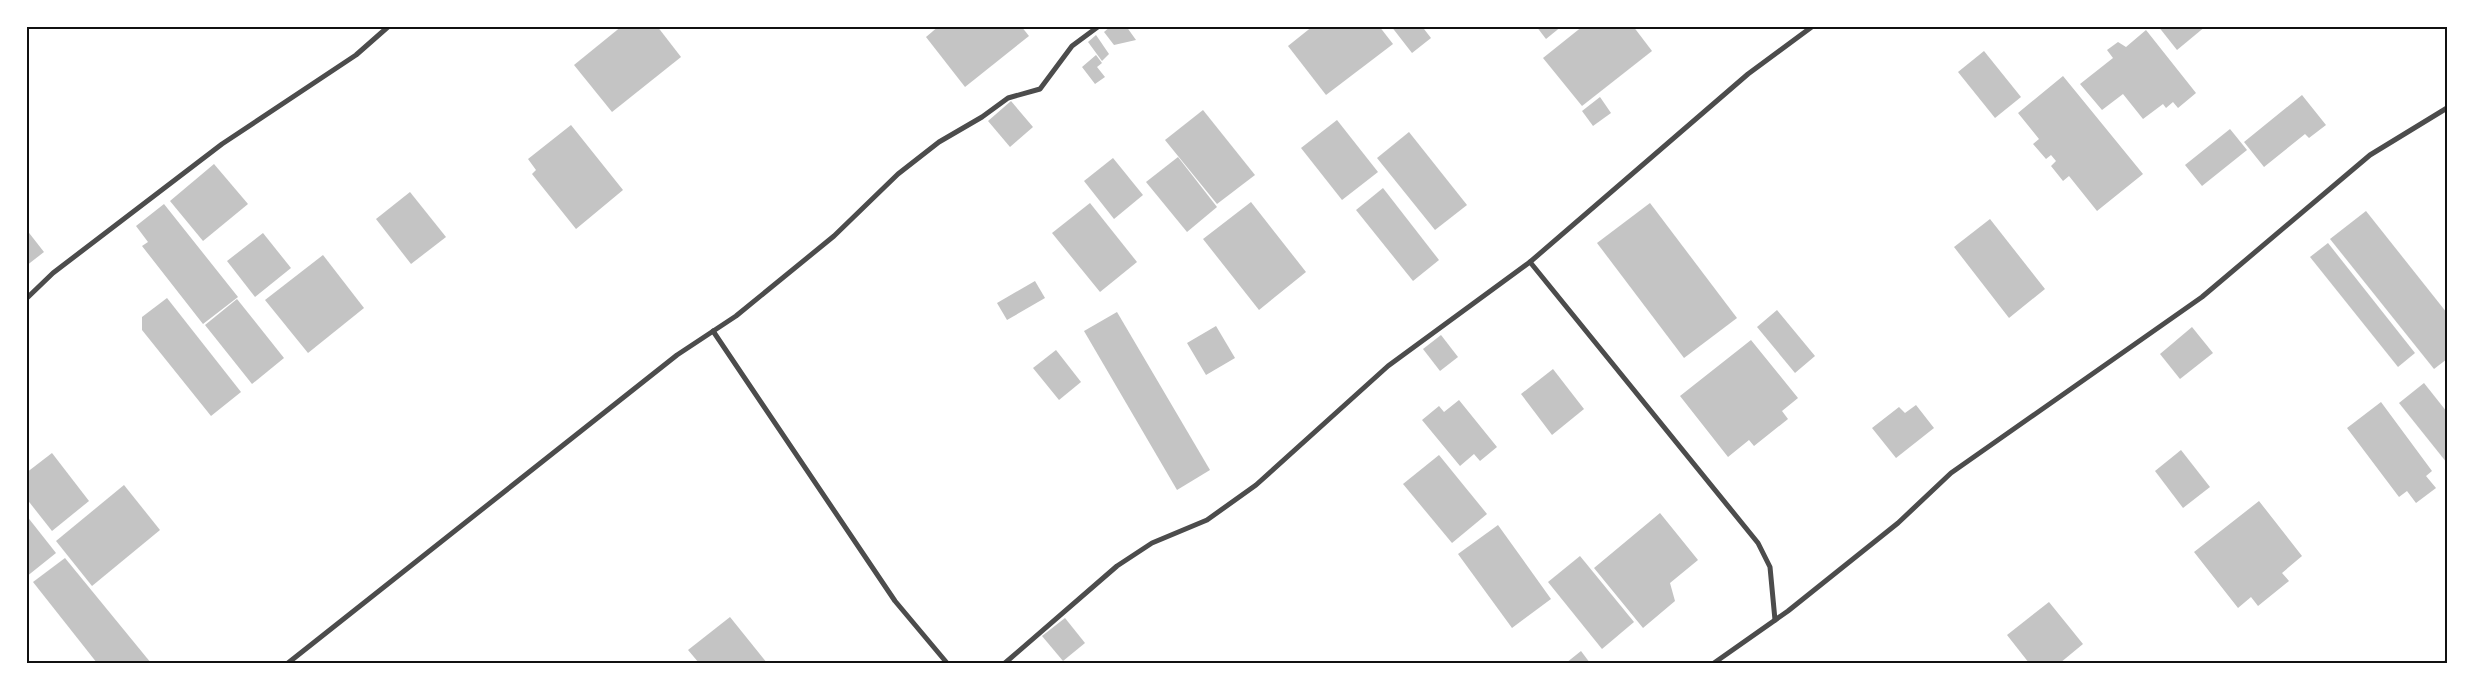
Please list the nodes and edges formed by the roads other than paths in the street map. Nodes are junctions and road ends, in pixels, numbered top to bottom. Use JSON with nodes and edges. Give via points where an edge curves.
{"nodes":[{"id":1,"x":389,"y":26,"type":"edge"},
{"id":2,"x":1099,"y":26,"type":"edge"},
{"id":3,"x":1813,"y":26,"type":"edge"},
{"id":4,"x":2447,"y":108,"type":"edge"},
{"id":5,"x":1530,"y":262,"type":"junction"},
{"id":6,"x":26,"y":299,"type":"edge"},
{"id":7,"x":713,"y":331,"type":"junction"},
{"id":8,"x":1775,"y":620,"type":"junction"},
{"id":9,"x":288,"y":663,"type":"edge"},
{"id":10,"x":947,"y":663,"type":"edge"},
{"id":11,"x":1005,"y":663,"type":"edge"},
{"id":12,"x":1714,"y":663,"type":"edge"}],
"edges":[{"from":1,"to":6,"type":"street","via":[[356,55],[222,144],[53,273]]},
{"from":2,"to":7,"type":"street","via":[[1072,46],[1040,89],[1008,98],[939,142],[898,174],[834,236]]},
{"from":3,"to":5,"type":"street","via":[[1748,74]]},
{"from":4,"to":8,"type":"street","via":[[2370,155],[2202,297],[1951,473],[1898,523]]},
{"from":5,"to":8,"type":"street","via":[[1758,543],[1770,567]]},
{"from":5,"to":11,"type":"street","via":[[1388,366],[1256,485],[1207,520],[1152,543],[1117,566]]},
{"from":7,"to":9,"type":"street","via":[[669,361]]},
{"from":7,"to":10,"type":"street","via":[[895,601]]},
{"from":8,"to":12,"type":"street"}]}
